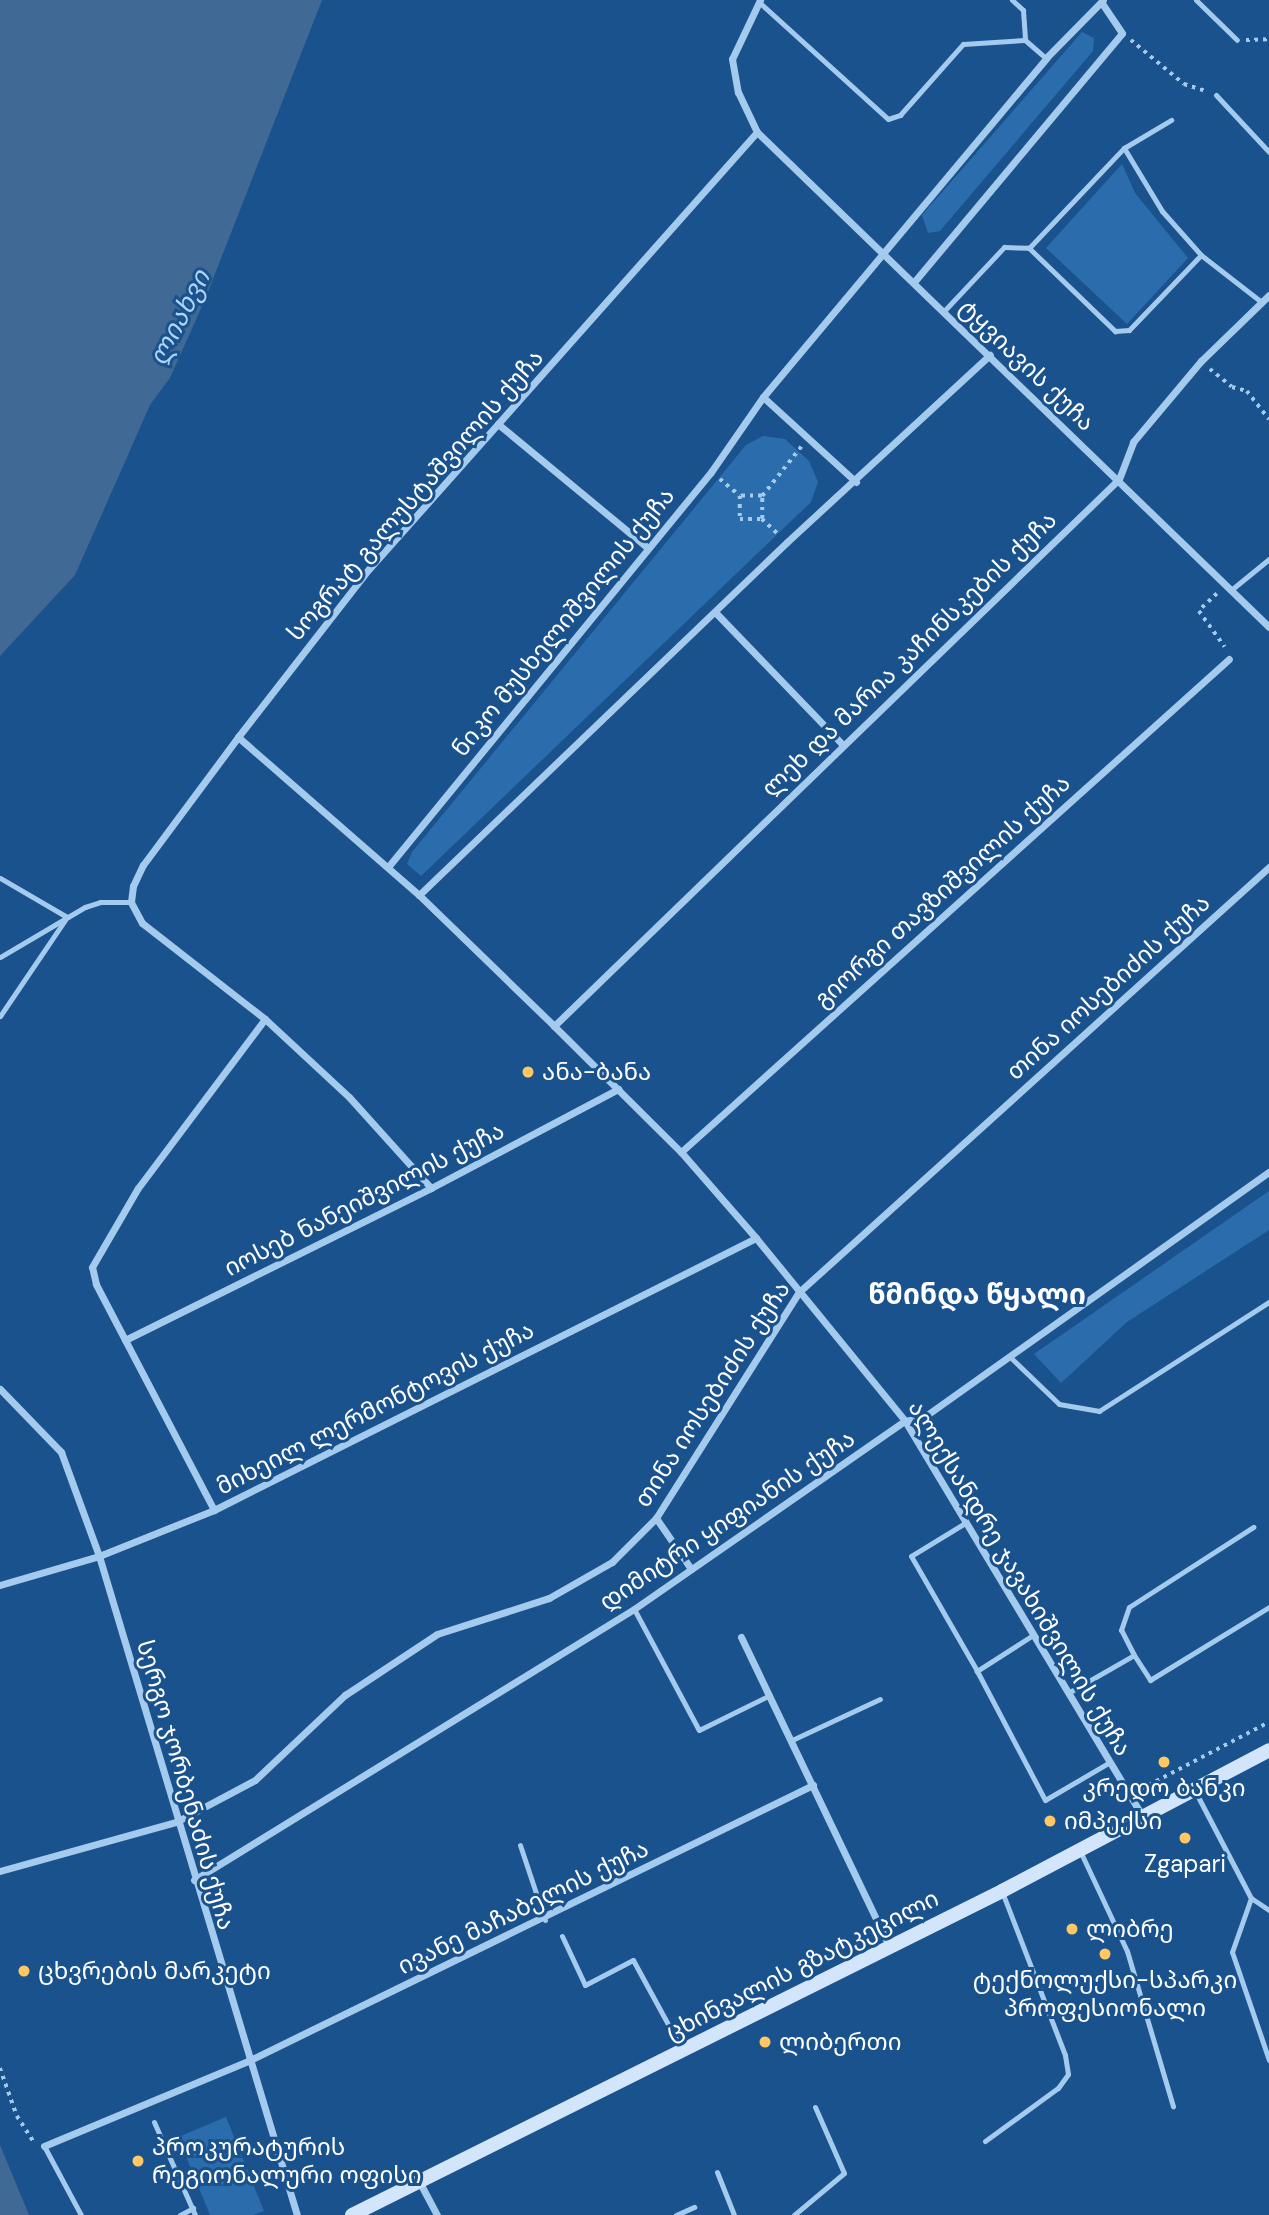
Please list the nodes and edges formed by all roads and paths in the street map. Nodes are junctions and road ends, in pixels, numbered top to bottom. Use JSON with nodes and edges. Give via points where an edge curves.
{"nodes":[{"id":1,"x":1012,"y":0,"type":"edge"},
{"id":2,"x":1196,"y":0,"type":"edge"},
{"id":3,"x":759,"y":1,"type":"edge"},
{"id":4,"x":1101,"y":1,"type":"edge"},
{"id":5,"x":1122,"y":33,"type":"junction"},
{"id":6,"x":1269,"y":39,"type":"edge"},
{"id":7,"x":1025,"y":40,"type":"junction"},
{"id":8,"x":1237,"y":40,"type":"joint"},
{"id":9,"x":1046,"y":58,"type":"junction"},
{"id":10,"x":1216,"y":95,"type":"joint"},
{"id":11,"x":1171,"y":120,"type":"dead end"},
{"id":12,"x":757,"y":132,"type":"junction"},
{"id":13,"x":1124,"y":148,"type":"junction"},
{"id":14,"x":1269,"y":152,"type":"edge"},
{"id":15,"x":1028,"y":248,"type":"junction"},
{"id":16,"x":883,"y":252,"type":"junction"},
{"id":17,"x":1201,"y":255,"type":"junction"},
{"id":18,"x":914,"y":282,"type":"junction"},
{"id":19,"x":1269,"y":295,"type":"edge"},
{"id":20,"x":1260,"y":301,"type":"junction"},
{"id":21,"x":944,"y":311,"type":"junction"},
{"id":22,"x":990,"y":355,"type":"junction"},
{"id":23,"x":1200,"y":361,"type":"junction"},
{"id":24,"x":763,"y":397,"type":"junction"},
{"id":25,"x":1269,"y":419,"type":"edge"},
{"id":26,"x":498,"y":424,"type":"junction"},
{"id":27,"x":808,"y":438,"type":"junction"},
{"id":28,"x":711,"y":472,"type":"junction"},
{"id":29,"x":1119,"y":479,"type":"junction"},
{"id":30,"x":856,"y":482,"type":"junction"},
{"id":31,"x":740,"y":496,"type":"junction"},
{"id":32,"x":762,"y":496,"type":"junction"},
{"id":33,"x":762,"y":519,"type":"junction"},
{"id":34,"x":786,"y":542,"type":"junction"},
{"id":35,"x":648,"y":548,"type":"junction"},
{"id":36,"x":1269,"y":559,"type":"edge"},
{"id":37,"x":1228,"y":588,"type":"junction"},
{"id":38,"x":715,"y":612,"type":"junction"},
{"id":39,"x":1269,"y":627,"type":"edge"},
{"id":40,"x":1229,"y":659,"type":"joint"},
{"id":41,"x":238,"y":737,"type":"junction"},
{"id":42,"x":842,"y":744,"type":"junction"},
{"id":43,"x":388,"y":867,"type":"junction"},
{"id":44,"x":1269,"y":867,"type":"edge"},
{"id":45,"x":0,"y":878,"type":"edge"},
{"id":46,"x":419,"y":895,"type":"junction"},
{"id":47,"x":131,"y":902,"type":"junction"},
{"id":48,"x":67,"y":917,"type":"junction"},
{"id":49,"x":0,"y":957,"type":"edge"},
{"id":50,"x":0,"y":1016,"type":"edge"},
{"id":51,"x":265,"y":1019,"type":"junction"},
{"id":52,"x":554,"y":1026,"type":"junction"},
{"id":53,"x":618,"y":1089,"type":"junction"},
{"id":54,"x":681,"y":1152,"type":"junction"},
{"id":55,"x":1269,"y":1172,"type":"edge"},
{"id":56,"x":431,"y":1188,"type":"junction"},
{"id":57,"x":756,"y":1238,"type":"junction"},
{"id":58,"x":799,"y":1292,"type":"junction"},
{"id":59,"x":1269,"y":1302,"type":"edge"},
{"id":60,"x":125,"y":1340,"type":"junction"},
{"id":61,"x":1009,"y":1356,"type":"junction"},
{"id":62,"x":0,"y":1389,"type":"edge"},
{"id":63,"x":905,"y":1421,"type":"junction"},
{"id":64,"x":214,"y":1510,"type":"junction"},
{"id":65,"x":656,"y":1518,"type":"junction"},
{"id":66,"x":965,"y":1523,"type":"junction"},
{"id":67,"x":1253,"y":1527,"type":"dead end"},
{"id":68,"x":99,"y":1556,"type":"junction"},
{"id":69,"x":691,"y":1569,"type":"junction"},
{"id":70,"x":0,"y":1585,"type":"edge"},
{"id":71,"x":1269,"y":1607,"type":"edge"},
{"id":72,"x":634,"y":1609,"type":"junction"},
{"id":73,"x":1033,"y":1635,"type":"junction"},
{"id":74,"x":741,"y":1637,"type":"dead end"},
{"id":75,"x":1134,"y":1655,"type":"junction"},
{"id":76,"x":977,"y":1671,"type":"junction"},
{"id":77,"x":1068,"y":1693,"type":"junction"},
{"id":78,"x":770,"y":1695,"type":"junction"},
{"id":79,"x":880,"y":1699,"type":"dead end"},
{"id":80,"x":1269,"y":1722,"type":"edge"},
{"id":81,"x":792,"y":1740,"type":"junction"},
{"id":82,"x":1269,"y":1750,"type":"edge"},
{"id":83,"x":1110,"y":1762,"type":"junction"},
{"id":84,"x":813,"y":1785,"type":"junction"},
{"id":85,"x":1195,"y":1791,"type":"junction"},
{"id":86,"x":1130,"y":1795,"type":"junction"},
{"id":87,"x":1144,"y":1818,"type":"junction"},
{"id":88,"x":176,"y":1822,"type":"junction"},
{"id":89,"x":520,"y":1845,"type":"dead end"},
{"id":90,"x":1080,"y":1850,"type":"junction"},
{"id":91,"x":0,"y":1871,"type":"edge"},
{"id":92,"x":194,"y":1880,"type":"junction"},
{"id":93,"x":1002,"y":1891,"type":"junction"},
{"id":94,"x":1251,"y":1898,"type":"junction"},
{"id":95,"x":1269,"y":1910,"type":"edge"},
{"id":96,"x":545,"y":1920,"type":"junction"},
{"id":97,"x":562,"y":1936,"type":"dead end"},
{"id":98,"x":888,"y":1946,"type":"junction"},
{"id":99,"x":682,"y":2050,"type":"junction"},
{"id":100,"x":1269,"y":2060,"type":"edge"},
{"id":101,"x":248,"y":2061,"type":"junction"},
{"id":102,"x":0,"y":2068,"type":"edge"},
{"id":103,"x":1173,"y":2106,"type":"dead end"},
{"id":104,"x":815,"y":2107,"type":"dead end"},
{"id":105,"x":154,"y":2122,"type":"dead end"},
{"id":106,"x":985,"y":2141,"type":"dead end"},
{"id":107,"x":44,"y":2147,"type":"junction"},
{"id":108,"x":717,"y":2172,"type":"dead end"},
{"id":109,"x":420,"y":2183,"type":"junction"},
{"id":110,"x":694,"y":2207,"type":"dead end"},
{"id":111,"x":192,"y":2208,"type":"junction"},
{"id":112,"x":82,"y":2215,"type":"edge"},
{"id":113,"x":180,"y":2215,"type":"edge"},
{"id":114,"x":195,"y":2215,"type":"edge"},
{"id":115,"x":297,"y":2215,"type":"edge"},
{"id":116,"x":352,"y":2215,"type":"edge"},
{"id":117,"x":437,"y":2215,"type":"edge"},
{"id":118,"x":676,"y":2215,"type":"edge"},
{"id":119,"x":734,"y":2215,"type":"edge"},
{"id":120,"x":794,"y":2215,"type":"edge"}],
"edges":[{"from":1,"to":7,"type":"lane","via":[[1023,10]]},
{"from":2,"to":8,"type":"lane"},
{"from":3,"to":7,"type":"lane","via":[[888,119],[900,115],[963,44]]},
{"from":3,"to":12,"type":"street","via":[[732,60],[738,92]]},
{"from":4,"to":5,"type":"street"},
{"from":4,"to":9,"type":"street","name":"ნიკო მუსხელიშვილის ქუჩა"},
{"from":5,"to":10,"type":"path","via":[[1184,83]]},
{"from":5,"to":18,"type":"street"},
{"from":6,"to":8,"type":"path"},
{"from":7,"to":9,"type":"lane"},
{"from":9,"to":16,"type":"street","name":"ნიკო მუსხელიშვილის ქუჩა"},
{"from":10,"to":14,"type":"lane"},
{"from":11,"to":13,"type":"lane"},
{"from":12,"to":16,"type":"street","name":"ტყვიავის ქუჩა"},
{"from":12,"to":26,"type":"street","name":"სოგრატ გალუსტაშვილის ქუჩა"},
{"from":13,"to":15,"type":"lane"},
{"from":13,"to":17,"type":"lane","via":[[1162,211]]},
{"from":15,"to":17,"type":"lane","via":[[1115,331],[1129,330]]},
{"from":15,"to":21,"type":"lane","via":[[1004,247]]},
{"from":16,"to":18,"type":"street","name":"ტყვიავის ქუჩა"},
{"from":16,"to":24,"type":"street","name":"ნიკო მუსხელიშვილის ქუჩა"},
{"from":17,"to":20,"type":"lane"},
{"from":18,"to":21,"type":"street","name":"ტყვიავის ქუჩა"},
{"from":19,"to":20,"type":"street","name":"ლეხ და მარია კაჩინსკების ქუჩა"},
{"from":20,"to":23,"type":"street","name":"ლეხ და მარია კაჩინსკების ქუჩა"},
{"from":21,"to":22,"type":"street","name":"ტყვიავის ქუჩა"},
{"from":22,"to":29,"type":"street","name":"ტყვიავის ქუჩა"},
{"from":22,"to":30,"type":"street"},
{"from":23,"to":25,"type":"path","via":[[1231,387],[1247,391]]},
{"from":23,"to":29,"type":"street","name":"ლეხ და მარია კაჩინსკების ქუჩა","via":[[1133,442]]},
{"from":24,"to":27,"type":"street"},
{"from":24,"to":28,"type":"street","name":"ნიკო მუსხელიშვილის ქუჩა"},
{"from":26,"to":35,"type":"street"},
{"from":26,"to":41,"type":"street","name":"სოგრატ გალუსტაშვილის ქუჩა","via":[[369,569]]},
{"from":27,"to":30,"type":"street"},
{"from":27,"to":32,"type":"path"},
{"from":28,"to":31,"type":"path"},
{"from":28,"to":35,"type":"street","name":"ნიკო მუსხელიშვილის ქუჩა"},
{"from":29,"to":37,"type":"street","name":"ტყვიავის ქუჩა"},
{"from":29,"to":42,"type":"street","name":"ლეხ და მარია კაჩინსკების ქუჩა"},
{"from":30,"to":34,"type":"street"},
{"from":31,"to":32,"type":"path"},
{"from":31,"to":33,"type":"path","via":[[740,519]]},
{"from":32,"to":33,"type":"path"},
{"from":33,"to":34,"type":"path"},
{"from":34,"to":38,"type":"street"},
{"from":35,"to":43,"type":"street","name":"ნიკო მუსხელიშვილის ქუჩა"},
{"from":36,"to":37,"type":"lane"},
{"from":37,"to":39,"type":"street","name":"ტყვიავის ქუჩა"},
{"from":37,"to":40,"type":"path","via":[[1199,611]]},
{"from":38,"to":42,"type":"street"},
{"from":38,"to":46,"type":"street"},
{"from":40,"to":54,"type":"street","name":"გიორგი თავზიშვილის ქუჩა"},
{"from":41,"to":43,"type":"street","name":"ალექსანდრე ჯავახიშვილის ქუჩა"},
{"from":41,"to":47,"type":"street","name":"სოგრატ გალუსტაშვილის ქუჩა","via":[[143,865]]},
{"from":42,"to":52,"type":"street","name":"ლეხ და მარია კაჩინსკების ქუჩა"},
{"from":43,"to":46,"type":"street","name":"ალექსანდრე ჯავახიშვილის ქუჩა"},
{"from":44,"to":58,"type":"street","name":"თინა იოსებიძის ქუჩა"},
{"from":45,"to":48,"type":"lane"},
{"from":46,"to":52,"type":"street","name":"ალექსანდრე ჯავახიშვილის ქუჩა"},
{"from":47,"to":48,"type":"lane","via":[[100,902]]},
{"from":47,"to":51,"type":"street","via":[[142,923]]},
{"from":48,"to":49,"type":"lane"},
{"from":48,"to":50,"type":"lane"},
{"from":51,"to":56,"type":"street","via":[[349,1097]]},
{"from":51,"to":60,"type":"street","via":[[138,1188],[92,1267]]},
{"from":52,"to":53,"type":"street","name":"ალექსანდრე ჯავახიშვილის ქუჩა"},
{"from":53,"to":54,"type":"street","name":"ალექსანდრე ჯავახიშვილის ქუჩა"},
{"from":53,"to":56,"type":"street","name":"იოსებ ნანეიშვილის ქუჩა"},
{"from":54,"to":57,"type":"street","name":"ალექსანდრე ჯავახიშვილის ქუჩა"},
{"from":55,"to":61,"type":"street","name":"დიმიტრი ყიფიანის ქუჩა"},
{"from":56,"to":60,"type":"street","name":"იოსებ ნანეიშვილის ქუჩა"},
{"from":57,"to":58,"type":"street","name":"ალექსანდრე ჯავახიშვილის ქუჩა"},
{"from":57,"to":64,"type":"street","name":"მიხეილ ლერმონტოვის ქუჩა"},
{"from":58,"to":63,"type":"street","name":"ალექსანდრე ჯავახიშვილის ქუჩა"},
{"from":58,"to":65,"type":"street","name":"თინა იოსებიძის ქუჩა"},
{"from":59,"to":61,"type":"lane","via":[[1099,1411],[1059,1404]]},
{"from":60,"to":64,"type":"street"},
{"from":61,"to":63,"type":"street","name":"დიმიტრი ყიფიანის ქუჩა","via":[[924,1417]]},
{"from":62,"to":68,"type":"street","name":"სერგო ჯორბენაძის ქუჩა","via":[[61,1451]]},
{"from":63,"to":66,"type":"street","name":"ალექსანდრე ჯავახიშვილის ქუჩა"},
{"from":63,"to":69,"type":"street","name":"დიმიტრი ყიფიანის ქუჩა"},
{"from":64,"to":68,"type":"street","name":"მიხეილ ლერმონტოვის ქუჩა"},
{"from":65,"to":69,"type":"street"},
{"from":65,"to":88,"type":"street","name":"თინა იოსებიძის ქუჩა","via":[[612,1562],[549,1598],[437,1634],[345,1695],[255,1780]]},
{"from":66,"to":73,"type":"street","name":"ალექსანდრე ჯავახიშვილის ქუჩა"},
{"from":66,"to":76,"type":"lane","via":[[911,1556]]},
{"from":67,"to":75,"type":"lane","via":[[1129,1607],[1121,1630]]},
{"from":68,"to":70,"type":"street","name":"მიხეილ ლერმონტოვის ქუჩა"},
{"from":68,"to":88,"type":"street","name":"სერგო ჯორბენაძის ქუჩა"},
{"from":69,"to":72,"type":"street","name":"დიმიტრი ყიფიანის ქუჩა"},
{"from":71,"to":75,"type":"lane","via":[[1150,1680]]},
{"from":72,"to":78,"type":"lane","via":[[699,1730]]},
{"from":72,"to":92,"type":"street","name":"დიმიტრი ყიფიანის ქუჩა"},
{"from":73,"to":76,"type":"lane"},
{"from":73,"to":77,"type":"street","name":"ალექსანდრე ჯავახიშვილის ქუჩა"},
{"from":74,"to":78,"type":"street"},
{"from":75,"to":77,"type":"lane"},
{"from":76,"to":83,"type":"lane","via":[[1045,1800]]},
{"from":77,"to":83,"type":"street","name":"ალექსანდრე ჯავახიშვილის ქუჩა"},
{"from":78,"to":81,"type":"street"},
{"from":79,"to":81,"type":"lane"},
{"from":80,"to":86,"type":"path"},
{"from":81,"to":84,"type":"street"},
{"from":82,"to":85,"type":"main road","name":"ცხინვალის გზატკეცილი"},
{"from":83,"to":86,"type":"street","name":"ალექსანდრე ჯავახიშვილის ქუჩა"},
{"from":84,"to":96,"type":"street","name":"ივანე მაჩაბელის ქუჩა"},
{"from":84,"to":98,"type":"street"},
{"from":85,"to":87,"type":"main road","name":"ცხინვალის გზატკეცილი"},
{"from":85,"to":94,"type":"lane"},
{"from":86,"to":87,"type":"street","name":"ალექსანდრე ჯავახიშვილის ქუჩა"},
{"from":87,"to":90,"type":"main road","name":"ცხინვალის გზატკეცილი"},
{"from":88,"to":91,"type":"street","name":"თინა იოსებიძის ქუჩა"},
{"from":88,"to":92,"type":"street","name":"სერგო ჯორბენაძის ქუჩა"},
{"from":89,"to":96,"type":"lane"},
{"from":90,"to":93,"type":"main road","name":"ცხინვალის გზატკეცილი"},
{"from":90,"to":103,"type":"lane","via":[[1127,1951]]},
{"from":92,"to":101,"type":"street","name":"სერგო ჯორბენაძის ქუჩა"},
{"from":93,"to":98,"type":"main road","name":"ცხინვალის გზატკეცილი"},
{"from":93,"to":106,"type":"lane","via":[[1065,2055],[1068,2074],[1058,2088]]},
{"from":94,"to":95,"type":"lane"},
{"from":94,"to":100,"type":"lane","via":[[1232,1952]]},
{"from":96,"to":101,"type":"street","name":"ივანე მაჩაბელის ქუჩა"},
{"from":97,"to":99,"type":"lane","via":[[585,1985],[633,1961]]},
{"from":98,"to":99,"type":"main road","name":"ცხინვალის გზატკეცილი"},
{"from":99,"to":109,"type":"main road","name":"ცხინვალის გზატკეცილი"},
{"from":101,"to":107,"type":"street","name":"ივანე მაჩაბელის ქუჩა"},
{"from":101,"to":115,"type":"street","name":"სერგო ჯორბენაძის ქუჩა"},
{"from":102,"to":107,"type":"path","via":[[17,2116],[31,2140]]},
{"from":104,"to":120,"type":"lane","via":[[844,2173]]},
{"from":105,"to":111,"type":"lane"},
{"from":107,"to":112,"type":"lane"},
{"from":108,"to":119,"type":"lane"},
{"from":109,"to":116,"type":"main road","name":"ცხინვალის გზატკეცილი"},
{"from":109,"to":117,"type":"street"},
{"from":110,"to":118,"type":"lane"},
{"from":111,"to":113,"type":"lane"},
{"from":111,"to":114,"type":"lane"}]}
